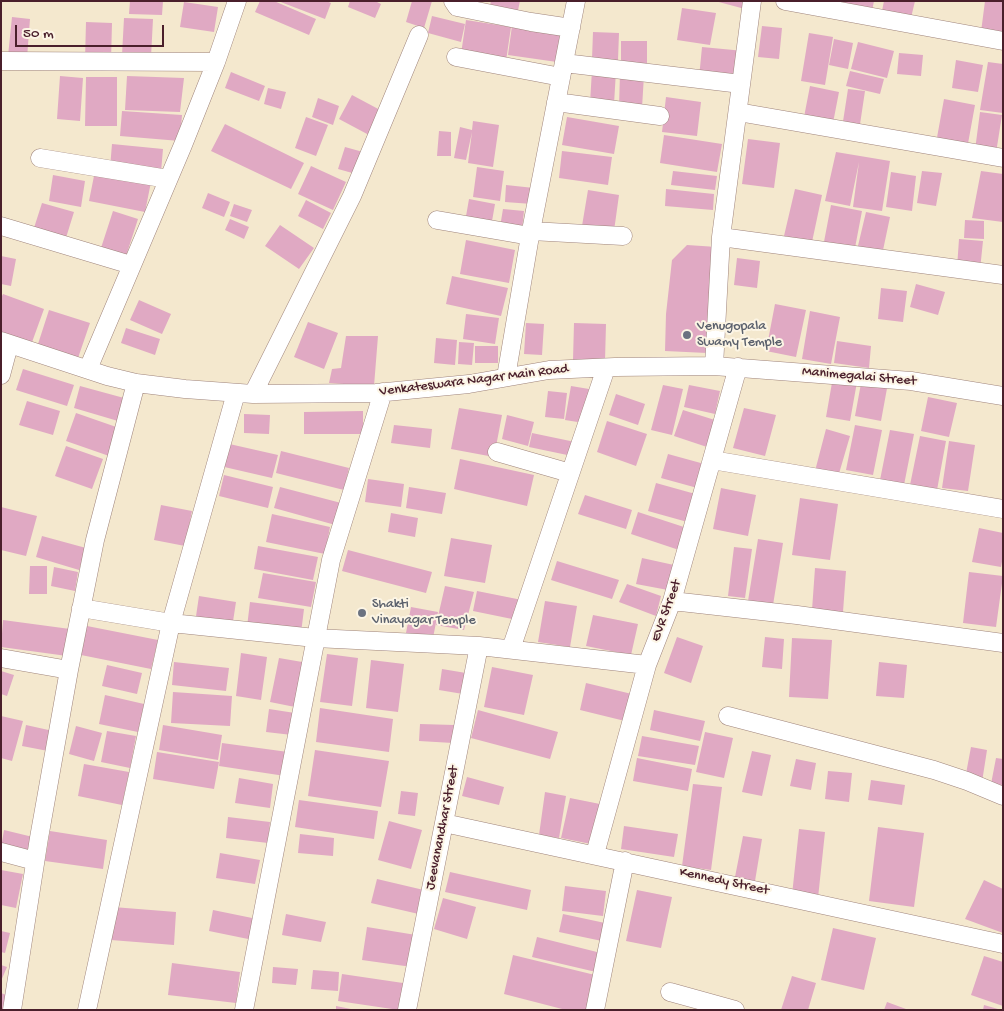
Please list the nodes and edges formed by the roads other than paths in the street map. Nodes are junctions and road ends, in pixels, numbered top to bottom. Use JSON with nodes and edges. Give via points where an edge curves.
{"nodes":[{"id":1,"x":237,"y":1,"type":"edge"},
{"id":2,"x":454,"y":1,"type":"edge"},
{"id":3,"x":576,"y":1,"type":"edge"},
{"id":4,"x":752,"y":1,"type":"edge"},
{"id":5,"x":785,"y":1,"type":"edge"},
{"id":6,"x":571,"y":28,"type":"junction"},
{"id":7,"x":419,"y":36,"type":"dead end"},
{"id":8,"x":1003,"y":41,"type":"edge"},
{"id":9,"x":456,"y":57,"type":"dead end"},
{"id":10,"x":1,"y":61,"type":"edge"},
{"id":11,"x":216,"y":62,"type":"junction"},
{"id":12,"x":562,"y":70,"type":"junction"},
{"id":13,"x":741,"y":84,"type":"junction"},
{"id":14,"x":556,"y":102,"type":"junction"},
{"id":15,"x":738,"y":112,"type":"junction"},
{"id":16,"x":660,"y":116,"type":"dead end"},
{"id":17,"x":40,"y":158,"type":"dead end"},
{"id":18,"x":1003,"y":158,"type":"edge"},
{"id":19,"x":168,"y":179,"type":"junction"},
{"id":20,"x":437,"y":220,"type":"dead end"},
{"id":21,"x":1,"y":226,"type":"edge"},
{"id":22,"x":530,"y":233,"type":"junction"},
{"id":23,"x":623,"y":236,"type":"dead end"},
{"id":24,"x":721,"y":237,"type":"junction"},
{"id":25,"x":131,"y":265,"type":"junction"},
{"id":26,"x":1003,"y":275,"type":"edge"},
{"id":27,"x":5,"y":343,"type":"edge"},
{"id":28,"x":714,"y":366,"type":"junction"},
{"id":29,"x":738,"y":366,"type":"junction"},
{"id":30,"x":606,"y":368,"type":"junction"},
{"id":31,"x":88,"y":369,"type":"junction"},
{"id":32,"x":1,"y":375,"type":"edge"},
{"id":33,"x":506,"y":377,"type":"junction"},
{"id":34,"x":136,"y":383,"type":"junction"},
{"id":35,"x":383,"y":392,"type":"junction"},
{"id":36,"x":245,"y":394,"type":"junction"},
{"id":37,"x":1003,"y":396,"type":"edge"},
{"id":38,"x":497,"y":452,"type":"dead end"},
{"id":39,"x":712,"y":460,"type":"junction"},
{"id":40,"x":570,"y":473,"type":"junction"},
{"id":41,"x":1003,"y":508,"type":"edge"},
{"id":42,"x":672,"y":601,"type":"junction"},
{"id":43,"x":81,"y":608,"type":"junction"},
{"id":44,"x":171,"y":623,"type":"junction"},
{"id":45,"x":315,"y":638,"type":"junction"},
{"id":46,"x":1003,"y":643,"type":"edge"},
{"id":47,"x":479,"y":646,"type":"junction"},
{"id":48,"x":511,"y":649,"type":"junction"},
{"id":49,"x":1,"y":658,"type":"edge"},
{"id":50,"x":647,"y":665,"type":"junction"},
{"id":51,"x":68,"y":670,"type":"junction"},
{"id":52,"x":728,"y":716,"type":"dead end"},
{"id":53,"x":1003,"y":796,"type":"edge"},
{"id":54,"x":444,"y":822,"type":"junction"},
{"id":55,"x":1,"y":852,"type":"edge"},
{"id":56,"x":595,"y":854,"type":"junction"},
{"id":57,"x":625,"y":860,"type":"junction"},
{"id":58,"x":35,"y":861,"type":"junction"},
{"id":59,"x":1003,"y":944,"type":"edge"},
{"id":60,"x":670,"y":992,"type":"dead end"},
{"id":61,"x":12,"y":1010,"type":"edge"},
{"id":62,"x":86,"y":1010,"type":"edge"},
{"id":63,"x":244,"y":1010,"type":"edge"},
{"id":64,"x":407,"y":1010,"type":"edge"},
{"id":65,"x":595,"y":1010,"type":"edge"},
{"id":66,"x":735,"y":1010,"type":"edge"}],
"edges":[{"from":1,"to":11,"type":"street"},
{"from":2,"to":6,"type":"street","via":[[457,7]]},
{"from":3,"to":6,"type":"street"},
{"from":4,"to":13,"type":"street"},
{"from":5,"to":8,"type":"street"},
{"from":6,"to":12,"type":"street"},
{"from":7,"to":36,"type":"street","via":[[352,196]]},
{"from":9,"to":12,"type":"street"},
{"from":10,"to":11,"type":"street"},
{"from":11,"to":19,"type":"street"},
{"from":12,"to":13,"type":"street"},
{"from":12,"to":14,"type":"street"},
{"from":13,"to":15,"type":"street"},
{"from":14,"to":16,"type":"street"},
{"from":14,"to":22,"type":"street"},
{"from":15,"to":18,"type":"street"},
{"from":15,"to":24,"type":"street"},
{"from":17,"to":19,"type":"street"},
{"from":19,"to":25,"type":"street"},
{"from":20,"to":22,"type":"street"},
{"from":21,"to":25,"type":"street"},
{"from":22,"to":23,"type":"street"},
{"from":22,"to":33,"type":"street"},
{"from":24,"to":26,"type":"street"},
{"from":24,"to":28,"type":"street"},
{"from":25,"to":31,"type":"street"},
{"from":27,"to":31,"type":"street","name":"Venkateswara Nagar Main Road"},
{"from":27,"to":32,"type":"street"},
{"from":28,"to":29,"type":"street","name":"Manimegalai Street"},
{"from":28,"to":30,"type":"street","name":"Venkateswara Nagar Main Road"},
{"from":29,"to":37,"type":"street","name":"Manimegalai Street","via":[[911,381]]},
{"from":29,"to":39,"type":"street","name":"EVR Street"},
{"from":30,"to":33,"type":"street","name":"Venkateswara Nagar Main Road","via":[[549,370]]},
{"from":30,"to":40,"type":"street"},
{"from":31,"to":34,"type":"street","name":"Venkateswara Nagar Main Road"},
{"from":33,"to":35,"type":"street","name":"Venkateswara Nagar Main Road"},
{"from":34,"to":36,"type":"street","name":"Venkateswara Nagar Main Road"},
{"from":34,"to":43,"type":"street","via":[[94,540]]},
{"from":35,"to":36,"type":"street","name":"Venkateswara Nagar Main Road"},
{"from":35,"to":45,"type":"street","via":[[331,560]]},
{"from":36,"to":44,"type":"street"},
{"from":38,"to":40,"type":"street"},
{"from":39,"to":41,"type":"street"},
{"from":39,"to":42,"type":"street","name":"EVR Street"},
{"from":40,"to":48,"type":"street"},
{"from":42,"to":46,"type":"street"},
{"from":42,"to":50,"type":"street","name":"EVR Street"},
{"from":43,"to":44,"type":"street"},
{"from":43,"to":51,"type":"street"},
{"from":44,"to":45,"type":"street"},
{"from":44,"to":62,"type":"street"},
{"from":45,"to":47,"type":"street"},
{"from":45,"to":63,"type":"street"},
{"from":47,"to":48,"type":"street"},
{"from":47,"to":54,"type":"street","name":"Jeevanandhar Street"},
{"from":48,"to":50,"type":"street"},
{"from":49,"to":51,"type":"street"},
{"from":50,"to":56,"type":"street","name":"EVR Street"},
{"from":51,"to":58,"type":"street"},
{"from":52,"to":53,"type":"street","via":[[934,770],[968,780]]},
{"from":54,"to":56,"type":"street","name":"Kennedy Street"},
{"from":54,"to":64,"type":"street","name":"Jeevanandhar Street"},
{"from":55,"to":58,"type":"street"},
{"from":56,"to":57,"type":"street","name":"Kennedy Street"},
{"from":57,"to":59,"type":"street","name":"Kennedy Street"},
{"from":57,"to":65,"type":"street"},
{"from":58,"to":61,"type":"street"},
{"from":60,"to":66,"type":"street"}]}
